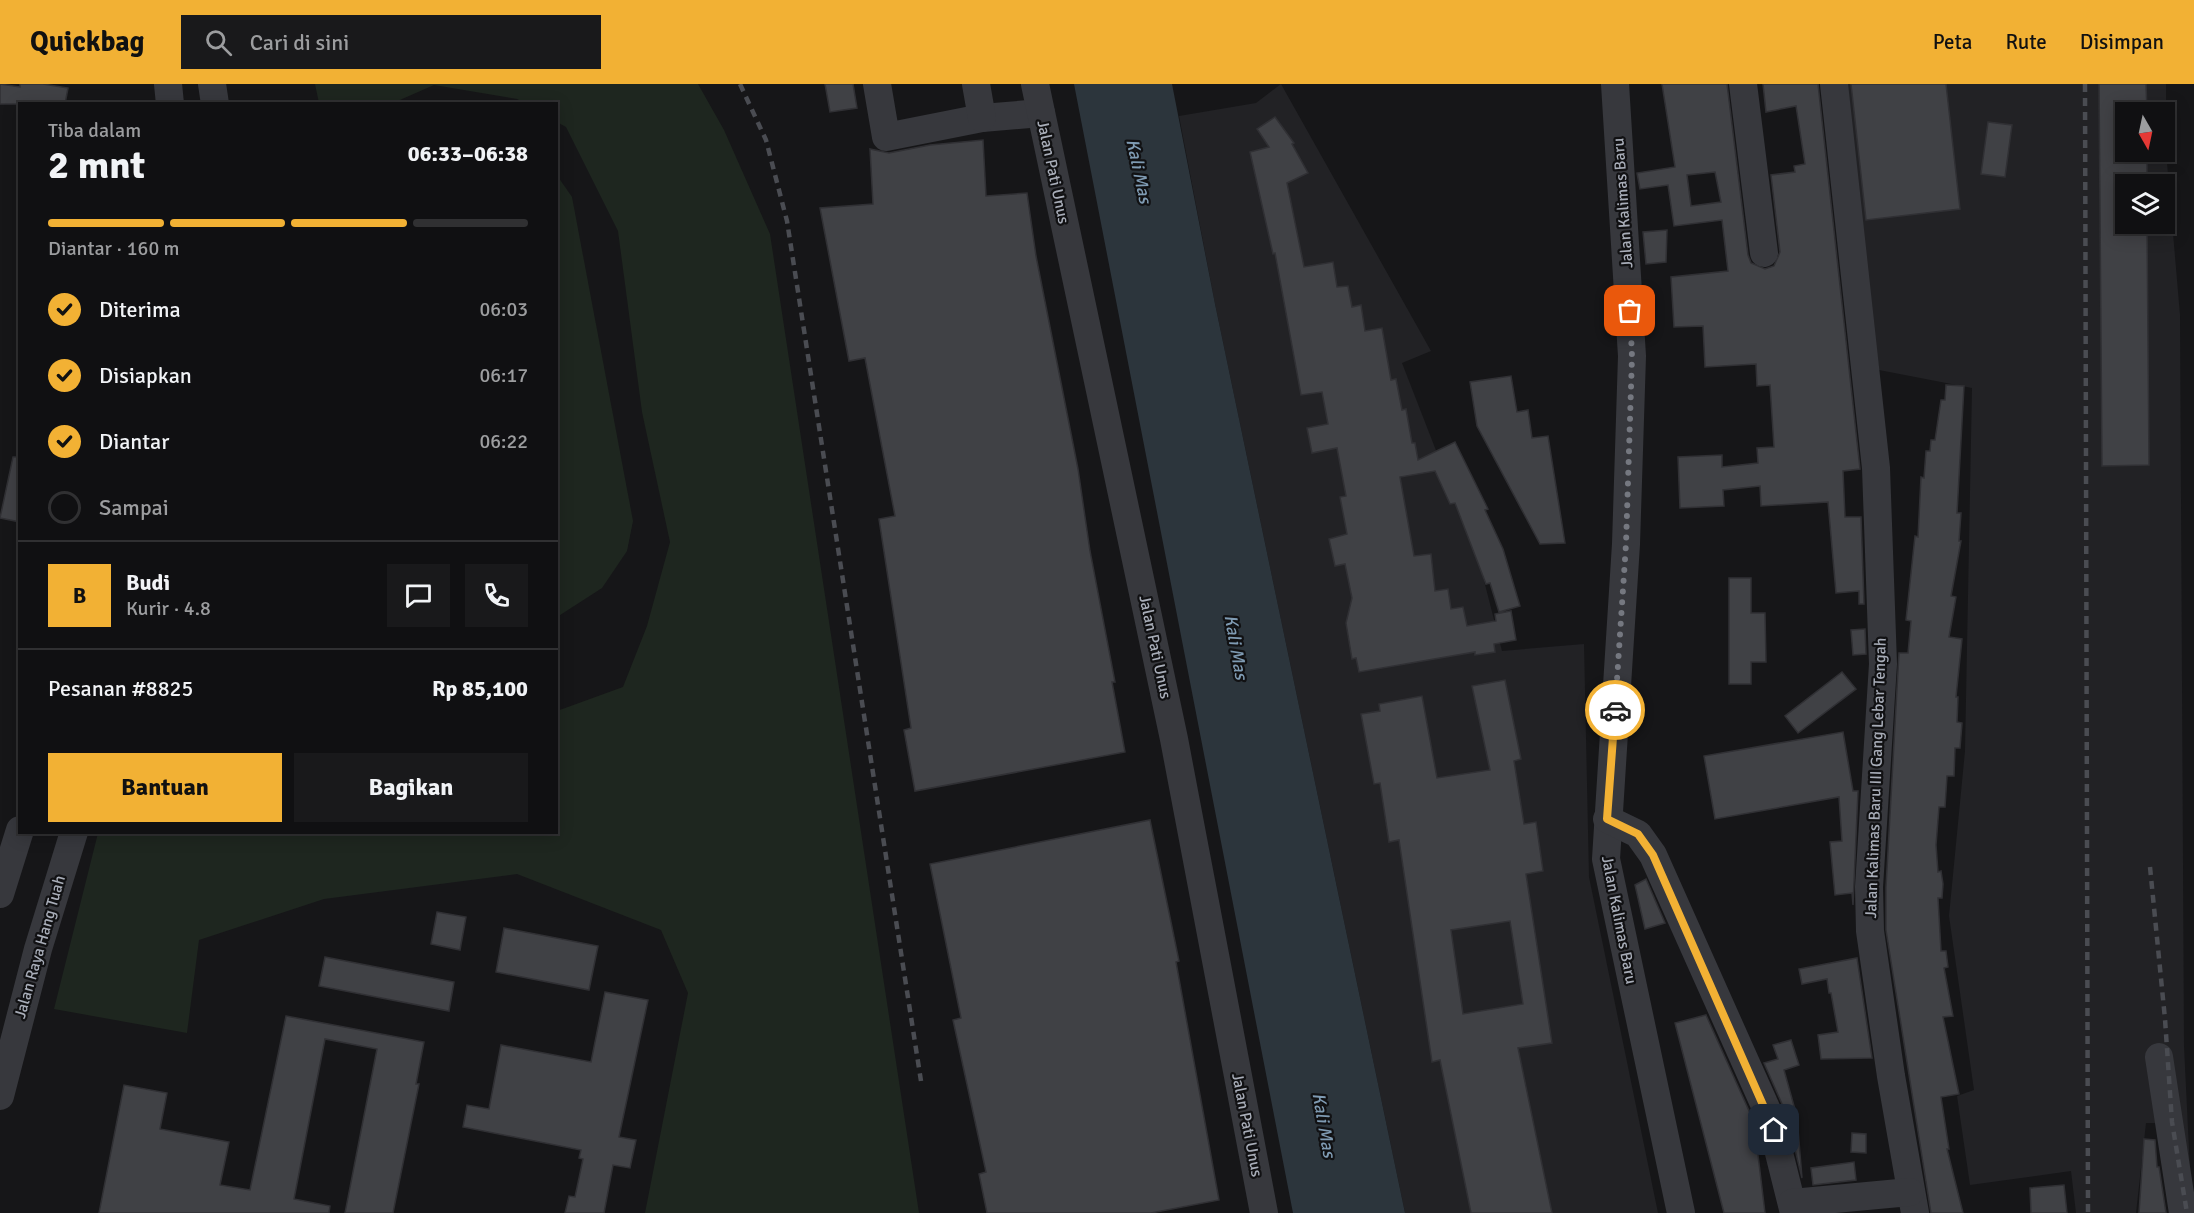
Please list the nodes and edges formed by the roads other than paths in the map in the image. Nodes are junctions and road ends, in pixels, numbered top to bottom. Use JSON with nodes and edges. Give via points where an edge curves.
{"nodes":[{"id":1,"x":168,"y":84,"type":"edge"},
{"id":2,"x":212,"y":84,"type":"edge"},
{"id":3,"x":877,"y":84,"type":"edge"},
{"id":4,"x":976,"y":84,"type":"edge"},
{"id":5,"x":1035,"y":84,"type":"edge"},
{"id":6,"x":1614,"y":84,"type":"edge"},
{"id":7,"x":1743,"y":84,"type":"edge"},
{"id":8,"x":1834,"y":84,"type":"edge"},
{"id":9,"x":170,"y":102,"type":"edge"},
{"id":10,"x":215,"y":102,"type":"edge"},
{"id":11,"x":1041,"y":113,"type":"junction"},
{"id":12,"x":982,"y":118,"type":"junction"},
{"id":13,"x":1764,"y":253,"type":"dead end"},
{"id":14,"x":1607,"y":819,"type":"junction"},
{"id":15,"x":19,"y":834,"type":"edge"},
{"id":16,"x":73,"y":834,"type":"edge"},
{"id":17,"x":0,"y":894,"type":"edge"},
{"id":18,"x":2159,"y":1057,"type":"dead end"},
{"id":19,"x":0,"y":1096,"type":"edge"},
{"id":20,"x":1912,"y":1203,"type":"edge"},
{"id":21,"x":1793,"y":1208,"type":"edge"},
{"id":22,"x":1264,"y":1213,"type":"edge"},
{"id":23,"x":1681,"y":1213,"type":"edge"},
{"id":24,"x":2183,"y":1213,"type":"edge"}],
"edges":[{"from":1,"to":9,"type":"street"},
{"from":2,"to":10,"type":"street"},
{"from":3,"to":12,"type":"street","via":[[886,136]]},
{"from":4,"to":12,"type":"street"},
{"from":5,"to":11,"type":"street","name":"Jalan Pati Unus"},
{"from":6,"to":14,"type":"street","name":"Jalan Kalimas Baru","via":[[1632,357],[1625,556]]},
{"from":7,"to":13,"type":"street"},
{"from":8,"to":20,"type":"street","name":"Jalan Kalimas Baru III Gang Lebar Tengah","via":[[1876,468],[1883,664],[1869,887],[1870,931]]},
{"from":11,"to":12,"type":"street"},
{"from":11,"to":22,"type":"street","name":"Jalan Pati Unus","via":[[1174,739]]},
{"from":14,"to":21,"type":"street","via":[[1638,834],[1653,855],[1770,1118]]},
{"from":14,"to":23,"type":"street","name":"Jalan Kalimas Baru","via":[[1607,871]]},
{"from":15,"to":17,"type":"street"},
{"from":16,"to":19,"type":"street","name":"Jalan Raya Hang Tuah","via":[[38,949]]},
{"from":18,"to":24,"type":"street"},
{"from":20,"to":21,"type":"street"}]}
